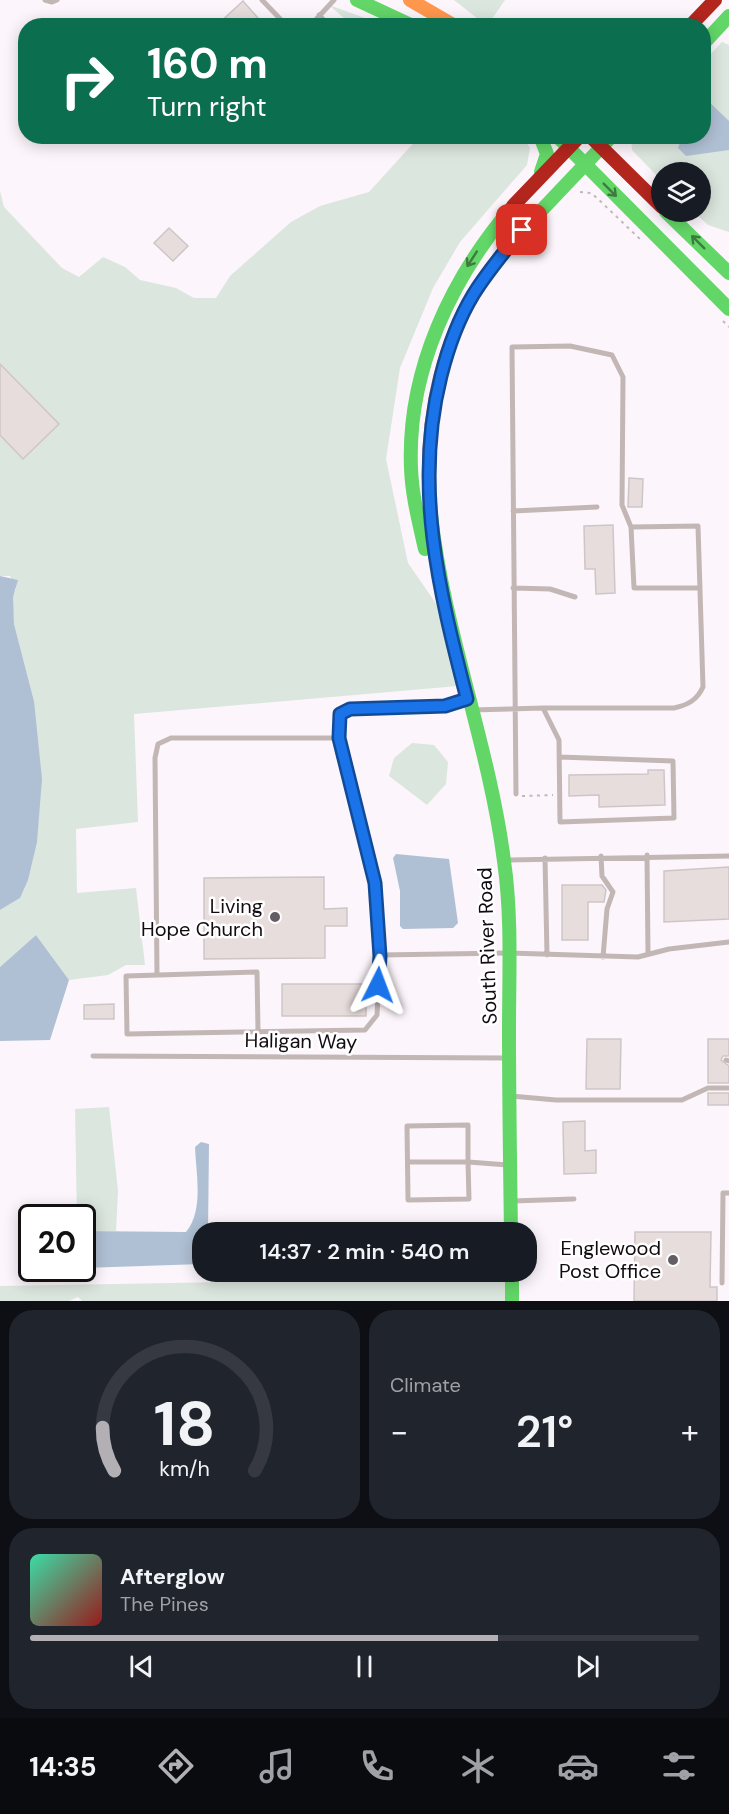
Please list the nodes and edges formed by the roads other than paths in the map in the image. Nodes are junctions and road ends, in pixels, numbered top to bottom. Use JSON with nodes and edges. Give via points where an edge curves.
{"nodes":[{"id":1,"x":45,"y":0,"type":"edge"},
{"id":2,"x":57,"y":0,"type":"edge"},
{"id":3,"x":262,"y":0,"type":"edge"},
{"id":4,"x":334,"y":0,"type":"edge"},
{"id":5,"x":357,"y":0,"type":"edge"},
{"id":6,"x":410,"y":0,"type":"edge"},
{"id":7,"x":713,"y":2,"type":"edge"},
{"id":8,"x":319,"y":15,"type":"junction"},
{"id":9,"x":393,"y":15,"type":"junction"},
{"id":10,"x":279,"y":18,"type":"edge"},
{"id":11,"x":317,"y":18,"type":"edge"},
{"id":12,"x":322,"y":18,"type":"edge"},
{"id":13,"x":397,"y":18,"type":"edge"},
{"id":14,"x":398,"y":18,"type":"edge"},
{"id":15,"x":440,"y":18,"type":"edge"},
{"id":16,"x":698,"y":18,"type":"edge"},
{"id":17,"x":728,"y":19,"type":"edge"},
{"id":18,"x":711,"y":36,"type":"edge"},
{"id":19,"x":544,"y":144,"type":"edge"},
{"id":20,"x":565,"y":144,"type":"edge"},
{"id":21,"x":573,"y":144,"type":"edge"},
{"id":22,"x":597,"y":144,"type":"edge"},
{"id":23,"x":605,"y":144,"type":"edge"},
{"id":24,"x":569,"y":148,"type":"junction"},
{"id":25,"x":601,"y":148,"type":"junction"},
{"id":26,"x":585,"y":164,"type":"junction"},
{"id":27,"x":534,"y":185,"type":"junction"},
{"id":28,"x":651,"y":196,"type":"edge"},
{"id":29,"x":676,"y":222,"type":"edge"},
{"id":30,"x":729,"y":273,"type":"edge"},
{"id":31,"x":725,"y":314,"type":"edge"},
{"id":32,"x":597,"y":507,"type":"dead end"},
{"id":33,"x":513,"y":511,"type":"junction"},
{"id":34,"x":631,"y":526,"type":"junction"},
{"id":35,"x":513,"y":588,"type":"junction"},
{"id":36,"x":700,"y":588,"type":"junction"},
{"id":37,"x":440,"y":594,"type":"junction"},
{"id":38,"x":575,"y":597,"type":"dead end"},
{"id":39,"x":469,"y":705,"type":"junction"},
{"id":40,"x":543,"y":708,"type":"junction"},
{"id":41,"x":515,"y":709,"type":"junction"},
{"id":42,"x":339,"y":738,"type":"junction"},
{"id":43,"x":559,"y":757,"type":"junction"},
{"id":44,"x":519,"y":795,"type":"road end"},
{"id":45,"x":647,"y":855,"type":"junction"},
{"id":46,"x":601,"y":856,"type":"junction"},
{"id":47,"x":729,"y":856,"type":"edge"},
{"id":48,"x":545,"y":858,"type":"junction"},
{"id":49,"x":504,"y":860,"type":"junction"},
{"id":50,"x":729,"y":942,"type":"edge"},
{"id":51,"x":509,"y":953,"type":"junction"},
{"id":52,"x":648,"y":954,"type":"junction"},
{"id":53,"x":547,"y":955,"type":"junction"},
{"id":54,"x":380,"y":956,"type":"junction"},
{"id":55,"x":603,"y":957,"type":"junction"},
{"id":56,"x":156,"y":975,"type":"junction"},
{"id":57,"x":258,"y":1031,"type":"junction"},
{"id":58,"x":93,"y":1056,"type":"dead end"},
{"id":59,"x":509,"y":1058,"type":"junction"},
{"id":60,"x":729,"y":1088,"type":"edge"},
{"id":61,"x":509,"y":1096,"type":"junction"},
{"id":62,"x":408,"y":1162,"type":"junction"},
{"id":63,"x":468,"y":1162,"type":"junction"},
{"id":64,"x":510,"y":1165,"type":"junction"},
{"id":65,"x":729,"y":1193,"type":"edge"},
{"id":66,"x":574,"y":1199,"type":"dead end"},
{"id":67,"x":510,"y":1201,"type":"junction"},
{"id":68,"x":511,"y":1222,"type":"edge"},
{"id":69,"x":512,"y":1282,"type":"edge"},
{"id":70,"x":722,"y":1283,"type":"dead end"},
{"id":71,"x":512,"y":1301,"type":"edge"}],
"edges":[{"from":1,"to":2,"type":"lane"},
{"from":3,"to":10,"type":"lane"},
{"from":4,"to":8,"type":"lane"},
{"from":5,"to":9,"type":"main road"},
{"from":6,"to":15,"type":"main road"},
{"from":7,"to":16,"type":"main road"},
{"from":7,"to":17,"type":"main road"},
{"from":8,"to":11,"type":"lane"},
{"from":8,"to":12,"type":"lane"},
{"from":9,"to":13,"type":"main road"},
{"from":9,"to":14,"type":"main road"},
{"from":17,"to":18,"type":"main road"},
{"from":19,"to":27,"type":"main road","via":[[547,159]]},
{"from":20,"to":24,"type":"main road"},
{"from":21,"to":24,"type":"main road","name":"South River Road"},
{"from":22,"to":25,"type":"main road"},
{"from":23,"to":25,"type":"main road","name":"South River Road"},
{"from":24,"to":26,"type":"main road"},
{"from":24,"to":27,"type":"main road","name":"South River Road"},
{"from":25,"to":26,"type":"main road","name":"South River Road"},
{"from":25,"to":28,"type":"main road"},
{"from":26,"to":31,"type":"main road","one_way":true},
{"from":26,"to":37,"type":"main road","name":"South River Road","via":[[495,264],[472,296],[447,351],[434,403],[428,459],[431,530]]},
{"from":27,"to":37,"type":"main road","name":"South River Road","one_way":true,"via":[[492,231],[461,277],[433,339],[418,389],[411,456],[416,509]]},
{"from":30,"to":29,"type":"main road","one_way":true},
{"from":32,"to":33,"type":"lane"},
{"from":33,"to":34,"type":"lane","via":[[512,347],[570,346],[612,355],[620,366],[622,505]]},
{"from":33,"to":35,"type":"lane"},
{"from":34,"to":36,"type":"lane","via":[[634,588]]},
{"from":34,"to":36,"type":"lane","via":[[698,526]]},
{"from":35,"to":38,"type":"lane","via":[[550,589]]},
{"from":35,"to":41,"type":"lane"},
{"from":36,"to":40,"type":"lane","via":[[703,687],[689,704],[674,708]]},
{"from":37,"to":39,"type":"main road","name":"South River Road"},
{"from":39,"to":41,"type":"lane"},
{"from":39,"to":42,"type":"lane","via":[[344,710],[338,721]]},
{"from":39,"to":49,"type":"main road","name":"South River Road"},
{"from":40,"to":41,"type":"lane"},
{"from":40,"to":43,"type":"lane","via":[[559,740]]},
{"from":41,"to":44,"type":"lane"},
{"from":42,"to":54,"type":"lane","via":[[375,883]]},
{"from":42,"to":56,"type":"lane","via":[[171,738],[158,744],[154,758]]},
{"from":43,"to":43,"type":"lane","via":[[560,822],[674,818],[673,761]]},
{"from":45,"to":46,"type":"lane"},
{"from":45,"to":47,"type":"lane"},
{"from":45,"to":52,"type":"lane"},
{"from":46,"to":48,"type":"lane"},
{"from":46,"to":55,"type":"lane","via":[[602,876],[613,892],[607,909]]},
{"from":48,"to":49,"type":"lane"},
{"from":48,"to":53,"type":"lane"},
{"from":49,"to":51,"type":"main road","name":"South River Road"},
{"from":50,"to":52,"type":"lane"},
{"from":51,"to":53,"type":"lane"},
{"from":51,"to":54,"type":"lane"},
{"from":51,"to":59,"type":"main road","name":"South River Road"},
{"from":52,"to":55,"type":"lane"},
{"from":53,"to":55,"type":"lane"},
{"from":54,"to":57,"type":"lane","via":[[377,1015],[365,1030]]},
{"from":56,"to":57,"type":"lane","via":[[257,972]]},
{"from":56,"to":57,"type":"lane","via":[[126,976],[127,1034]]},
{"from":58,"to":59,"type":"lane","name":"Haligan Way"},
{"from":59,"to":61,"type":"main road","name":"South River Road"},
{"from":60,"to":61,"type":"lane","via":[[708,1088],[682,1100]]},
{"from":61,"to":64,"type":"main road","name":"South River Road"},
{"from":62,"to":63,"type":"lane"},
{"from":62,"to":63,"type":"lane","via":[[407,1126],[468,1125]]},
{"from":62,"to":63,"type":"lane","via":[[408,1200],[469,1199]]},
{"from":63,"to":64,"type":"lane"},
{"from":64,"to":67,"type":"main road","name":"South River Road"},
{"from":65,"to":70,"type":"lane","via":[[723,1193]]},
{"from":66,"to":67,"type":"lane"},
{"from":67,"to":68,"type":"main road","name":"South River Road"},
{"from":69,"to":71,"type":"main road"}]}
